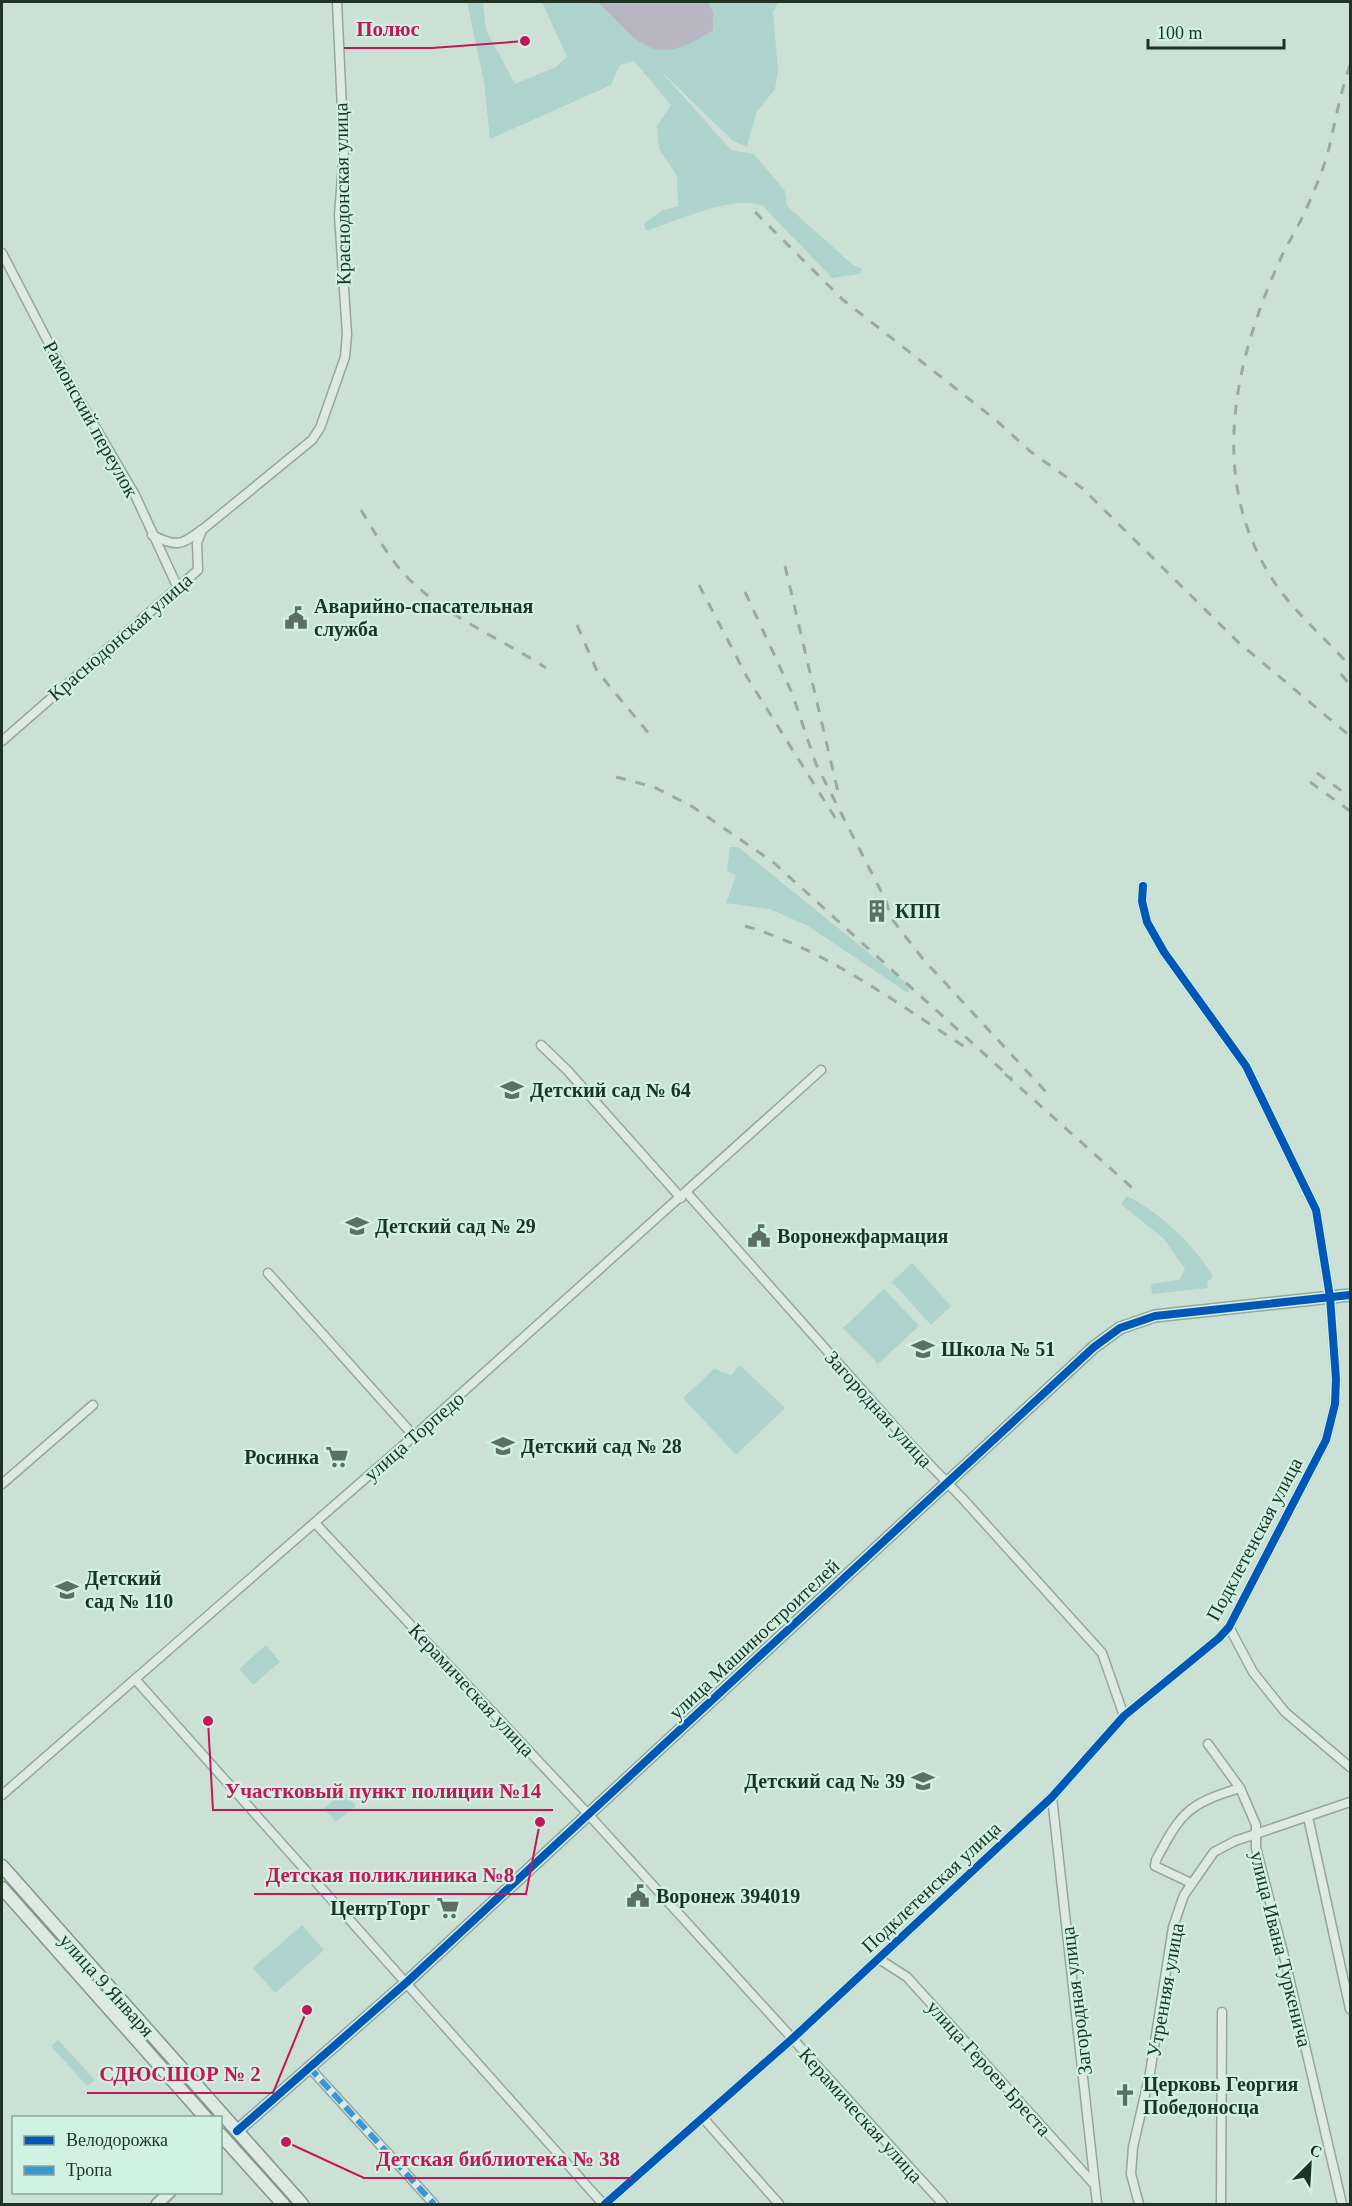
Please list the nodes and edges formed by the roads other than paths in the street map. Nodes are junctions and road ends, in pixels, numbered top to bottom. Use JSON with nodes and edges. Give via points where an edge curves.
{"nodes":[{"id":1,"x":337,"y":2,"type":"edge"},
{"id":2,"x":2,"y":253,"type":"edge"},
{"id":3,"x":202,"y":530,"type":"junction"},
{"id":4,"x":152,"y":535,"type":"junction"},
{"id":5,"x":177,"y":586,"type":"junction"},
{"id":6,"x":2,"y":741,"type":"edge"},
{"id":7,"x":1143,"y":886,"type":"dead end"},
{"id":8,"x":541,"y":1045,"type":"dead end"},
{"id":9,"x":821,"y":1070,"type":"dead end"},
{"id":10,"x":684,"y":1195,"type":"junction"},
{"id":11,"x":268,"y":1273,"type":"dead end"},
{"id":12,"x":1350,"y":1295,"type":"edge"},
{"id":13,"x":1330,"y":1297,"type":"junction"},
{"id":14,"x":93,"y":1405,"type":"dead end"},
{"id":15,"x":414,"y":1436,"type":"junction"},
{"id":16,"x":947,"y":1482,"type":"junction"},
{"id":17,"x":2,"y":1484,"type":"edge"},
{"id":18,"x":315,"y":1523,"type":"junction"},
{"id":19,"x":1229,"y":1627,"type":"junction"},
{"id":20,"x":135,"y":1679,"type":"junction"},
{"id":21,"x":1124,"y":1716,"type":"junction"},
{"id":22,"x":1208,"y":1744,"type":"dead end"},
{"id":23,"x":1350,"y":1767,"type":"edge"},
{"id":24,"x":1240,"y":1788,"type":"junction"},
{"id":25,"x":2,"y":1795,"type":"edge"},
{"id":26,"x":1052,"y":1797,"type":"junction"},
{"id":27,"x":1350,"y":1802,"type":"edge"},
{"id":28,"x":588,"y":1814,"type":"junction"},
{"id":29,"x":1308,"y":1817,"type":"junction"},
{"id":30,"x":1258,"y":1833,"type":"junction"},
{"id":31,"x":2,"y":1866,"type":"edge"},
{"id":32,"x":1191,"y":1883,"type":"junction"},
{"id":33,"x":2,"y":1888,"type":"edge"},
{"id":34,"x":879,"y":1959,"type":"junction"},
{"id":35,"x":407,"y":1982,"type":"junction"},
{"id":36,"x":1350,"y":2009,"type":"edge"},
{"id":37,"x":1222,"y":2012,"type":"dead end"},
{"id":38,"x":792,"y":2039,"type":"junction"},
{"id":39,"x":309,"y":2067,"type":"junction"},
{"id":40,"x":204,"y":2116,"type":"edge"},
{"id":41,"x":704,"y":2118,"type":"junction"},
{"id":42,"x":237,"y":2131,"type":"junction"},
{"id":43,"x":222,"y":2140,"type":"edge"},
{"id":44,"x":1093,"y":2183,"type":"junction"},
{"id":45,"x":169,"y":2194,"type":"edge"},
{"id":46,"x":157,"y":2205,"type":"edge"},
{"id":47,"x":283,"y":2205,"type":"edge"},
{"id":48,"x":302,"y":2205,"type":"edge"},
{"id":49,"x":434,"y":2205,"type":"edge"},
{"id":50,"x":604,"y":2205,"type":"edge"},
{"id":51,"x":779,"y":2205,"type":"edge"},
{"id":52,"x":943,"y":2205,"type":"edge"},
{"id":53,"x":1097,"y":2205,"type":"edge"},
{"id":54,"x":1139,"y":2205,"type":"edge"},
{"id":55,"x":1221,"y":2205,"type":"edge"},
{"id":56,"x":1342,"y":2205,"type":"edge"}],
"edges":[{"from":1,"to":3,"type":"street","name":"Краснодонская улица","via":[[344,152],[339,215],[345,357],[320,428],[312,440]]},
{"from":2,"to":4,"type":"street","name":"Рамонский переулок","via":[[70,384],[135,495]]},
{"from":3,"to":4,"type":"street","via":[[176,544]]},
{"from":3,"to":5,"type":"street","name":"Краснодонская улица","via":[[197,543],[198,570]]},
{"from":4,"to":5,"type":"street","name":"Рамонский переулок"},
{"from":5,"to":6,"type":"street","name":"Краснодонская улица"},
{"from":7,"to":13,"type":"street","name":"Подклетенская улица","via":[[1142,901],[1153,932],[1246,1066],[1316,1210]]},
{"from":8,"to":10,"type":"street","name":"Загородная улица"},
{"from":9,"to":10,"type":"street","name":"улица Торпедо"},
{"from":10,"to":15,"type":"street","name":"улица Торпедо"},
{"from":10,"to":16,"type":"street","name":"Загородная улица"},
{"from":11,"to":15,"type":"street"},
{"from":12,"to":13,"type":"street","name":"улица Машиностроителей"},
{"from":13,"to":16,"type":"street","name":"улица Машиностроителей","via":[[1155,1316],[1121,1327],[1058,1378]]},
{"from":13,"to":19,"type":"street","name":"Подклетенская улица","via":[[1336,1378],[1335,1404],[1326,1440]]},
{"from":14,"to":17,"type":"street"},
{"from":15,"to":18,"type":"street","name":"улица Торпедо"},
{"from":16,"to":21,"type":"street","name":"Загородная улица","via":[[1102,1653]]},
{"from":16,"to":28,"type":"street","name":"улица Машиностроителей"},
{"from":18,"to":20,"type":"street","name":"улица Торпедо"},
{"from":18,"to":28,"type":"street","name":"Керамическая улица"},
{"from":19,"to":21,"type":"street","name":"Подклетенская улица"},
{"from":19,"to":23,"type":"street","via":[[1253,1672],[1285,1712]]},
{"from":20,"to":25,"type":"street","name":"улица Торпедо"},
{"from":20,"to":35,"type":"street"},
{"from":21,"to":26,"type":"street","name":"Подклетенская улица"},
{"from":22,"to":24,"type":"street"},
{"from":24,"to":30,"type":"street"},
{"from":24,"to":32,"type":"street","via":[[1189,1809],[1177,1821],[1156,1860],[1155,1866],[1161,1870]]},
{"from":26,"to":34,"type":"street","name":"Подклетенская улица"},
{"from":26,"to":44,"type":"street","name":"Загородная улица","via":[[1091,2134]]},
{"from":27,"to":29,"type":"street","name":"Утренняя улица"},
{"from":28,"to":35,"type":"street","name":"улица Машиностроителей"},
{"from":28,"to":38,"type":"street","name":"Керамическая улица"},
{"from":29,"to":30,"type":"street","name":"Утренняя улица"},
{"from":29,"to":36,"type":"street"},
{"from":30,"to":32,"type":"street","name":"Утренняя улица","via":[[1214,1852]]},
{"from":30,"to":56,"type":"street","name":"улица Ивана Туркенича","via":[[1256,1848]]},
{"from":31,"to":42,"type":"main road","name":"улица 9 Января"},
{"from":32,"to":54,"type":"street","name":"Утренняя улица","via":[[1173,1928],[1155,2048],[1133,2147],[1131,2174]]},
{"from":33,"to":40,"type":"main road","name":"улица 9 Января"},
{"from":34,"to":38,"type":"street","name":"Подклетенская улица"},
{"from":34,"to":44,"type":"street","name":"улица Героев Бреста","via":[[907,1977]]},
{"from":35,"to":39,"type":"street","name":"улица Машиностроителей"},
{"from":35,"to":50,"type":"street"},
{"from":37,"to":55,"type":"street"},
{"from":38,"to":41,"type":"street","name":"Подклетенская улица"},
{"from":38,"to":52,"type":"street","name":"Керамическая улица"},
{"from":39,"to":42,"type":"street","name":"улица Машиностроителей"},
{"from":39,"to":49,"type":"street"},
{"from":41,"to":50,"type":"street","name":"Подклетенская улица"},
{"from":41,"to":51,"type":"street"},
{"from":42,"to":43,"type":"main road"},
{"from":42,"to":48,"type":"main road","name":"улица 9 Января"},
{"from":43,"to":47,"type":"main road"},
{"from":44,"to":53,"type":"street","name":"Загородная улица"},
{"from":45,"to":46,"type":"street"}]}
